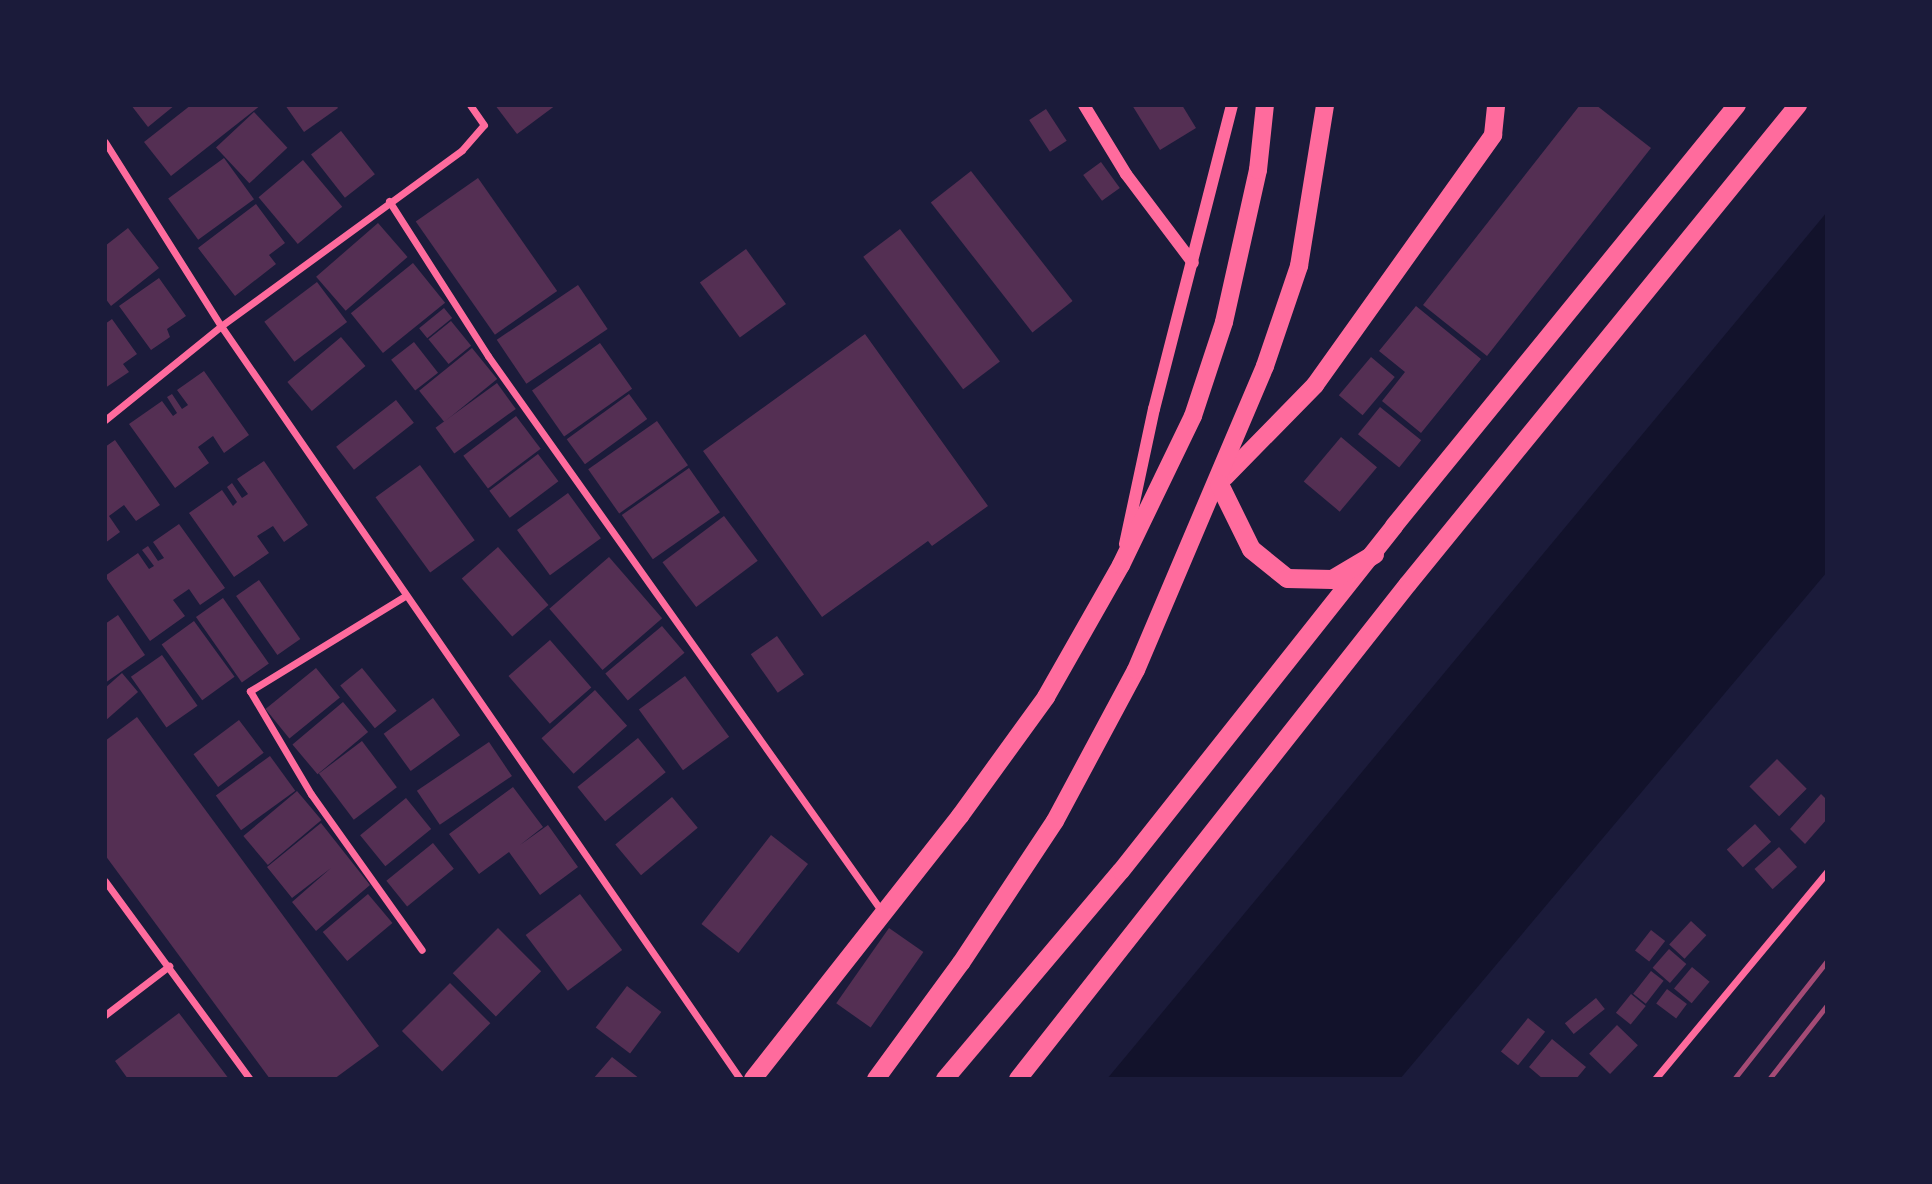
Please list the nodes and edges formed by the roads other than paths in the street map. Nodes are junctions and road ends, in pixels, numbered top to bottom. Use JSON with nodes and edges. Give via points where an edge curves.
{"nodes":[{"id":1,"x":470,"y":105,"type":"edge"},
{"id":2,"x":1084,"y":105,"type":"edge"},
{"id":3,"x":1232,"y":105,"type":"edge"},
{"id":4,"x":1265,"y":105,"type":"edge"},
{"id":5,"x":1325,"y":105,"type":"edge"},
{"id":6,"x":1496,"y":105,"type":"edge"},
{"id":7,"x":1737,"y":105,"type":"edge"},
{"id":8,"x":1798,"y":105,"type":"edge"},
{"id":9,"x":105,"y":142,"type":"edge"},
{"id":10,"x":389,"y":201,"type":"junction"},
{"id":11,"x":1194,"y":263,"type":"junction"},
{"id":12,"x":221,"y":326,"type":"junction"},
{"id":13,"x":105,"y":420,"type":"edge"},
{"id":14,"x":1219,"y":484,"type":"junction"},
{"id":15,"x":1374,"y":554,"type":"junction"},
{"id":16,"x":1121,"y":565,"type":"junction"},
{"id":17,"x":405,"y":596,"type":"junction"},
{"id":18,"x":1827,"y":872,"type":"edge"},
{"id":19,"x":105,"y":881,"type":"edge"},
{"id":20,"x":883,"y":913,"type":"junction"},
{"id":21,"x":422,"y":950,"type":"dead end"},
{"id":22,"x":169,"y":966,"type":"junction"},
{"id":23,"x":105,"y":1015,"type":"edge"},
{"id":24,"x":250,"y":1079,"type":"edge"},
{"id":25,"x":740,"y":1079,"type":"edge"},
{"id":26,"x":752,"y":1079,"type":"edge"},
{"id":27,"x":876,"y":1079,"type":"edge"},
{"id":28,"x":946,"y":1079,"type":"edge"},
{"id":29,"x":1018,"y":1079,"type":"edge"},
{"id":30,"x":1655,"y":1079,"type":"edge"}],
"edges":[{"from":1,"to":10,"type":"street","via":[[484,125],[462,150]]},
{"from":2,"to":11,"type":"street","via":[[1126,174]]},
{"from":3,"to":11,"type":"street"},
{"from":4,"to":16,"type":"main road","via":[[1258,170],[1224,322],[1193,416]]},
{"from":5,"to":14,"type":"main road","via":[[1298,266]]},
{"from":6,"to":14,"type":"main road","via":[[1493,135],[1315,385]]},
{"from":7,"to":15,"type":"main road"},
{"from":8,"to":29,"type":"main road","via":[[1408,584]]},
{"from":9,"to":12,"type":"street"},
{"from":10,"to":12,"type":"street"},
{"from":10,"to":20,"type":"street","via":[[488,356]]},
{"from":11,"to":16,"type":"street","via":[[1154,410]]},
{"from":12,"to":13,"type":"street"},
{"from":12,"to":17,"type":"street"},
{"from":14,"to":15,"type":"highway","via":[[1251,549],[1287,578],[1332,579]]},
{"from":14,"to":27,"type":"main road","via":[[1136,670],[1055,821],[961,963]]},
{"from":15,"to":28,"type":"main road","via":[[1121,871]]},
{"from":16,"to":20,"type":"main road","via":[[1046,696]]},
{"from":17,"to":21,"type":"street","via":[[250,691],[311,794]]},
{"from":17,"to":25,"type":"street"},
{"from":18,"to":30,"type":"street"},
{"from":19,"to":22,"type":"street"},
{"from":20,"to":26,"type":"main road"},
{"from":22,"to":23,"type":"street"},
{"from":22,"to":24,"type":"street"}]}
